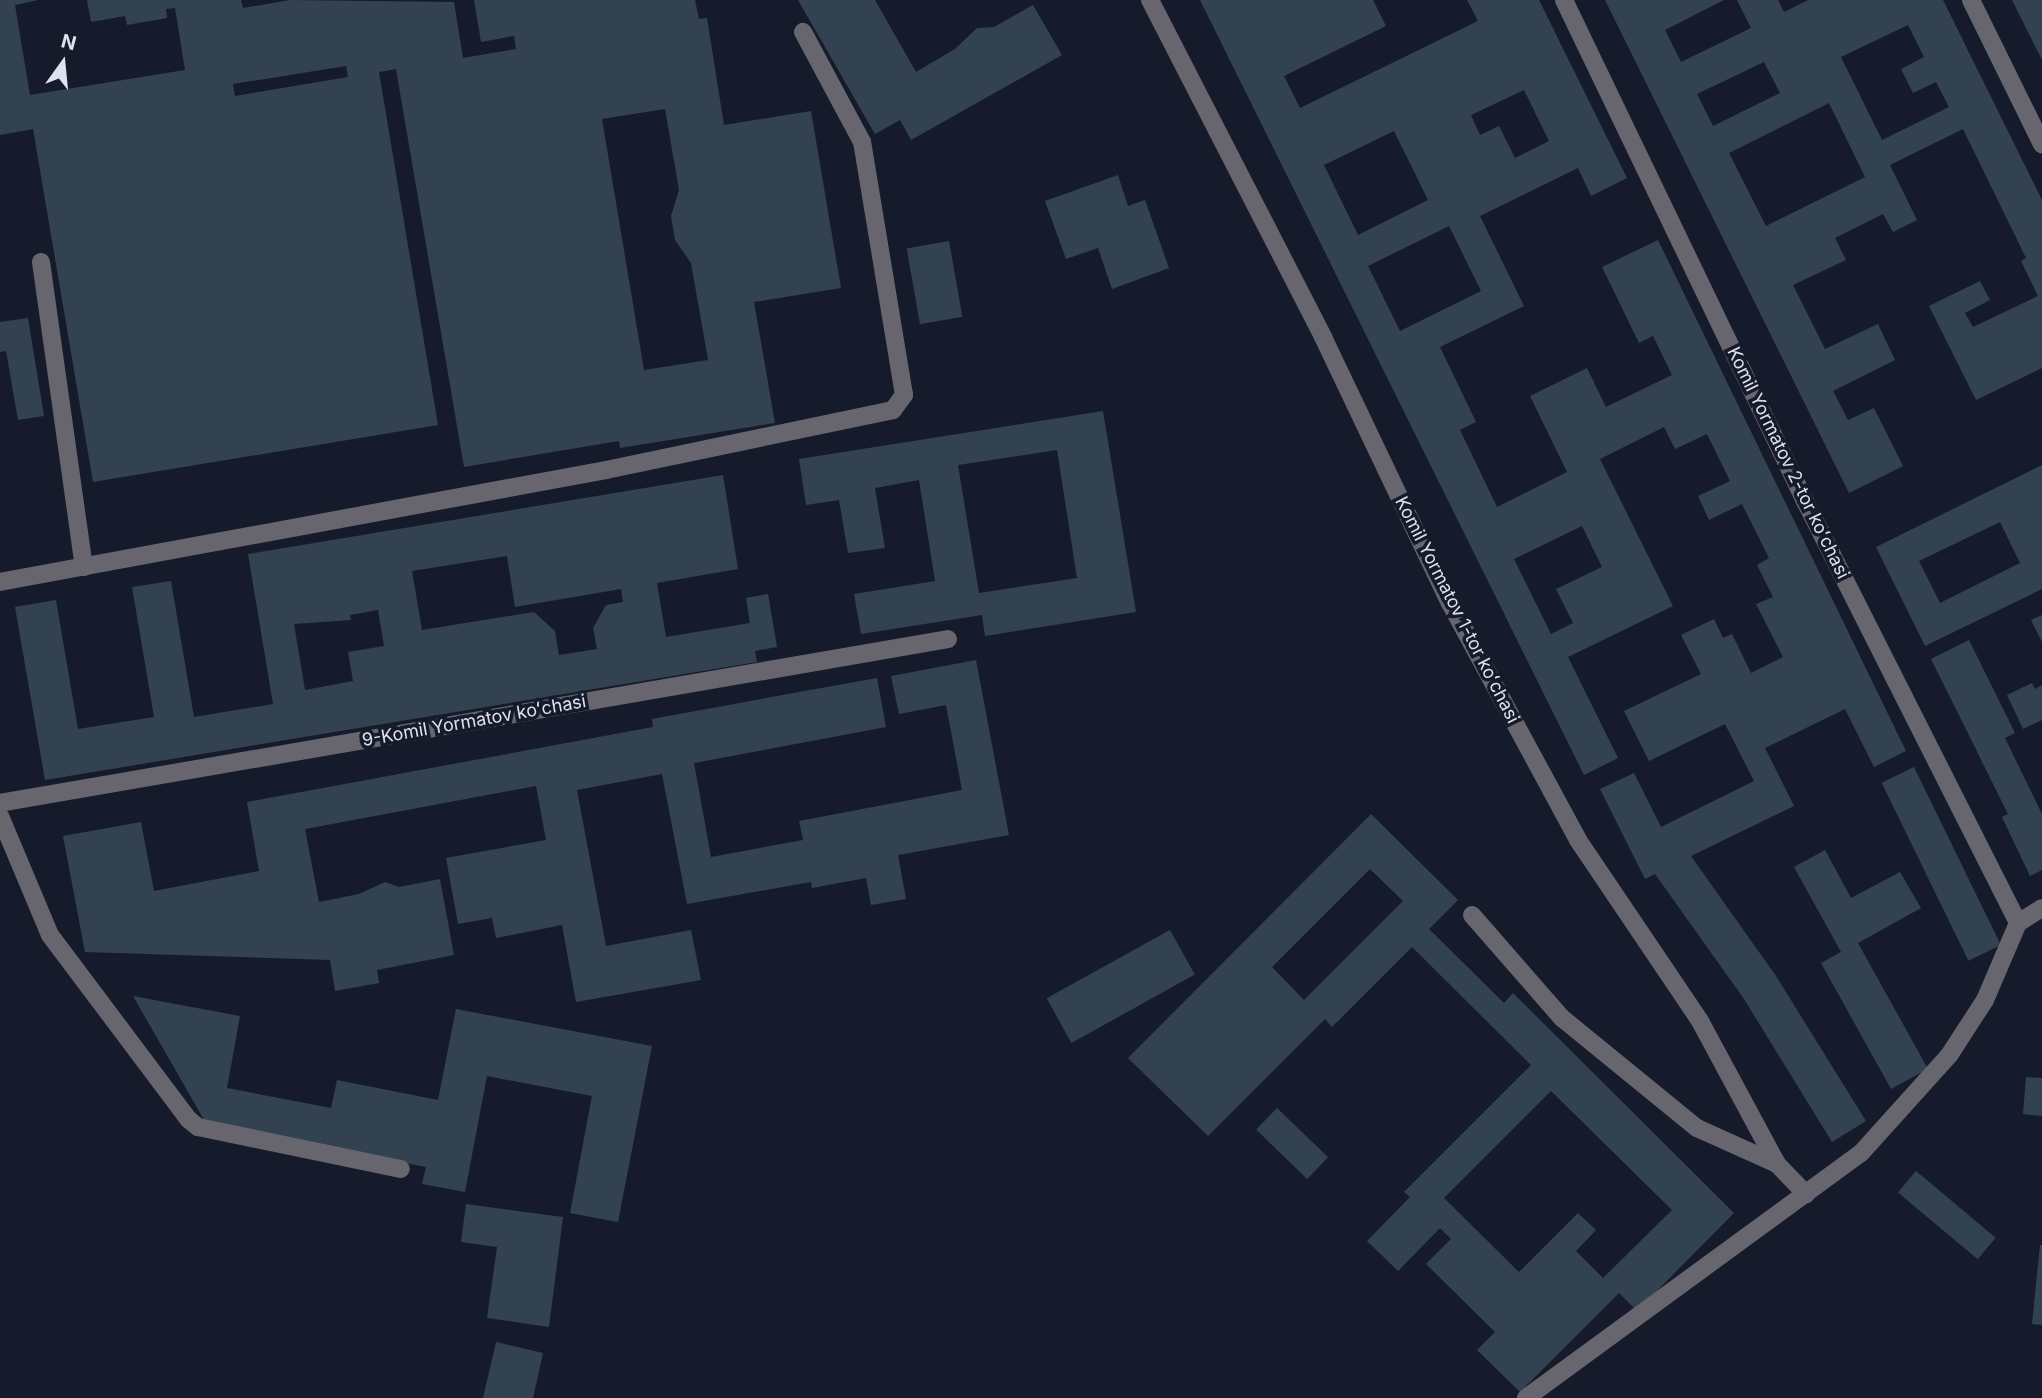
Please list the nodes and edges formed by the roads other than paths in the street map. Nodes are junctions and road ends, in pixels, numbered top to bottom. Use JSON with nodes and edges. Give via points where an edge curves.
{"nodes":[{"id":1,"x":1150,"y":0,"type":"edge"},
{"id":2,"x":1564,"y":0,"type":"edge"},
{"id":3,"x":1971,"y":0,"type":"edge"},
{"id":4,"x":803,"y":32,"type":"dead end"},
{"id":5,"x":2042,"y":144,"type":"edge"},
{"id":6,"x":41,"y":262,"type":"dead end"},
{"id":7,"x":84,"y":567,"type":"junction"},
{"id":8,"x":0,"y":582,"type":"edge"},
{"id":9,"x":948,"y":639,"type":"dead end"},
{"id":10,"x":0,"y":803,"type":"edge"},
{"id":11,"x":0,"y":816,"type":"edge"},
{"id":12,"x":2042,"y":908,"type":"edge"},
{"id":13,"x":1472,"y":915,"type":"dead end"},
{"id":14,"x":2018,"y":923,"type":"junction"},
{"id":15,"x":1777,"y":1164,"type":"junction"},
{"id":16,"x":401,"y":1169,"type":"dead end"},
{"id":17,"x":1807,"y":1194,"type":"junction"},
{"id":18,"x":1526,"y":1398,"type":"edge"}],
"edges":[{"from":1,"to":15,"type":"street","name":"Komil Yormatov 1-tor koʻchasi","via":[[1323,337],[1456,615],[1578,840],[1700,1021]]},
{"from":2,"to":14,"type":"street","name":"Komil Yormatov 2-tor koʻchasi","via":[[1805,501]]},
{"from":3,"to":5,"type":"street"},
{"from":4,"to":7,"type":"street","via":[[862,142],[904,396],[893,410],[607,470]]},
{"from":6,"to":7,"type":"street"},
{"from":7,"to":8,"type":"street"},
{"from":9,"to":10,"type":"street","name":"9-Komil Yormatov koʻchasi"},
{"from":11,"to":16,"type":"street","via":[[50,935],[188,1119],[198,1127]]},
{"from":12,"to":14,"type":"street"},
{"from":13,"to":15,"type":"street","via":[[1562,1018],[1686,1120]]},
{"from":14,"to":17,"type":"street","via":[[1985,1000],[1950,1054],[1861,1153]]},
{"from":15,"to":17,"type":"street","name":"Komil Yormatov 1-tor koʻchasi"},
{"from":17,"to":18,"type":"street"}]}
